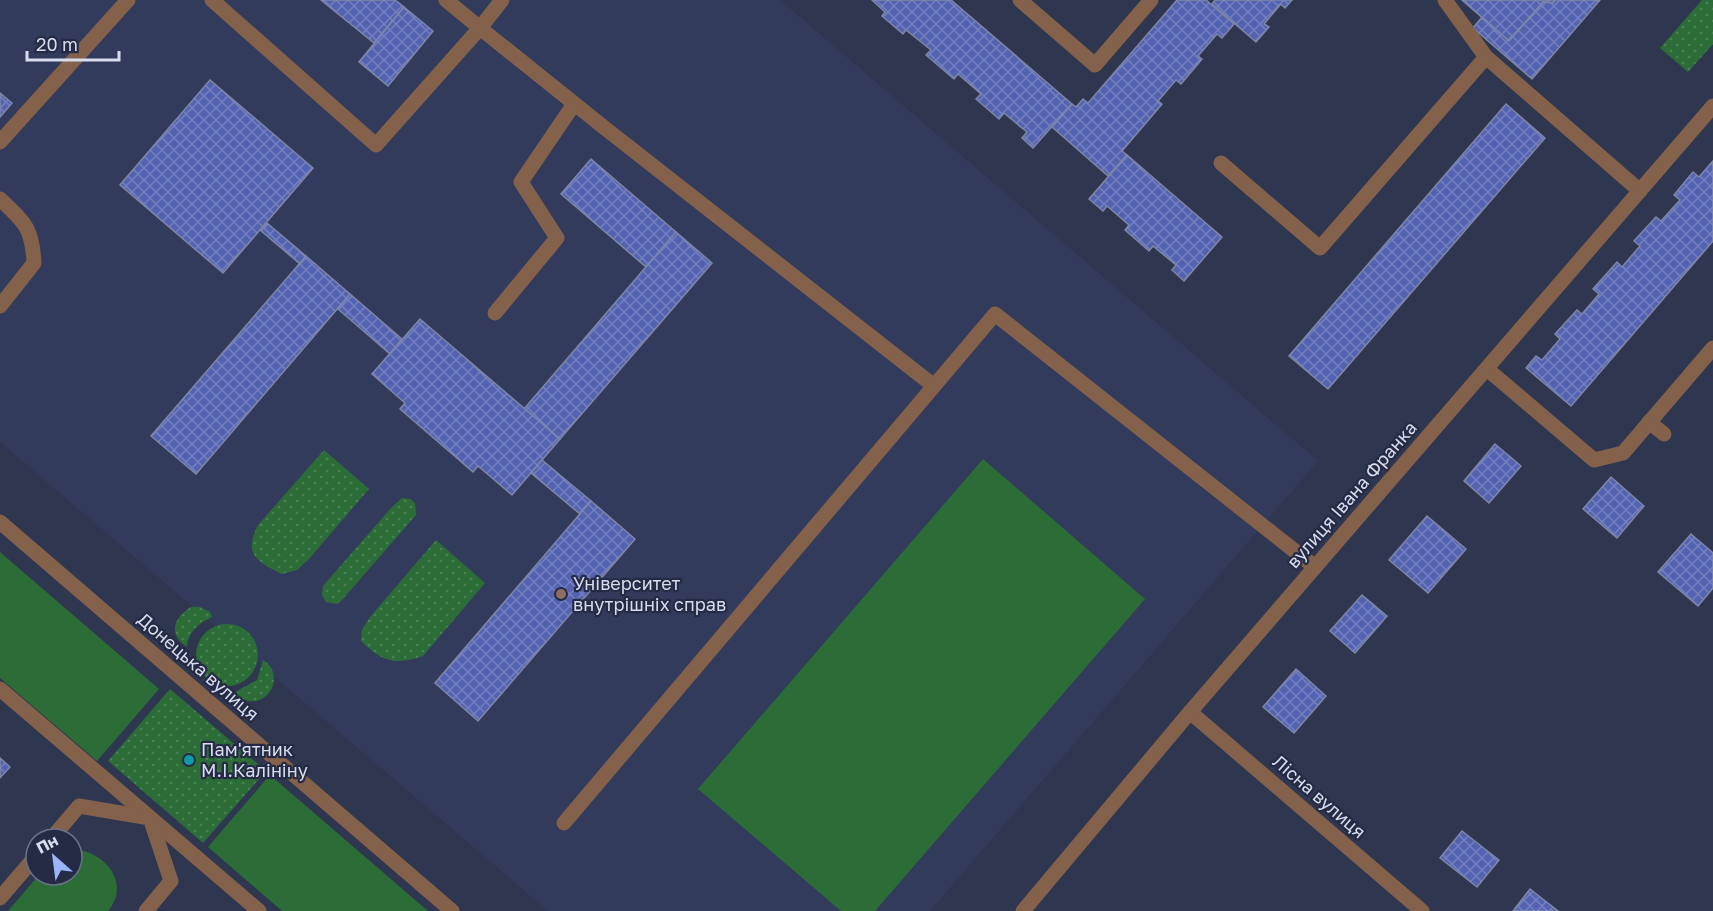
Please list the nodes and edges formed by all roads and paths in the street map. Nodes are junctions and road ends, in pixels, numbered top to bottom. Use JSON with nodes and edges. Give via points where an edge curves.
{"nodes":[{"id":1,"x":128,"y":0,"type":"edge"},
{"id":2,"x":212,"y":0,"type":"edge"},
{"id":3,"x":446,"y":0,"type":"edge"},
{"id":4,"x":502,"y":0,"type":"edge"},
{"id":5,"x":1020,"y":0,"type":"edge"},
{"id":6,"x":1151,"y":0,"type":"edge"},
{"id":7,"x":1446,"y":0,"type":"edge"},
{"id":8,"x":480,"y":28,"type":"junction"},
{"id":9,"x":1486,"y":57,"type":"junction"},
{"id":10,"x":574,"y":104,"type":"junction"},
{"id":11,"x":1713,"y":106,"type":"edge"},
{"id":12,"x":0,"y":142,"type":"edge"},
{"id":13,"x":1221,"y":163,"type":"dead end"},
{"id":14,"x":1640,"y":191,"type":"junction"},
{"id":15,"x":0,"y":199,"type":"edge"},
{"id":16,"x":0,"y":306,"type":"edge"},
{"id":17,"x":495,"y":313,"type":"dead end"},
{"id":18,"x":1713,"y":348,"type":"edge"},
{"id":19,"x":1487,"y":369,"type":"junction"},
{"id":20,"x":934,"y":386,"type":"junction"},
{"id":21,"x":1649,"y":422,"type":"junction"},
{"id":22,"x":1664,"y":434,"type":"dead end"},
{"id":23,"x":0,"y":522,"type":"edge"},
{"id":24,"x":1315,"y":567,"type":"junction"},
{"id":25,"x":0,"y":689,"type":"edge"},
{"id":26,"x":1190,"y":712,"type":"junction"},
{"id":27,"x":150,"y":818,"type":"junction"},
{"id":28,"x":564,"y":823,"type":"dead end"},
{"id":29,"x":61,"y":827,"type":"edge"},
{"id":30,"x":24,"y":870,"type":"edge"},
{"id":31,"x":0,"y":898,"type":"edge"},
{"id":32,"x":146,"y":911,"type":"edge"},
{"id":33,"x":259,"y":911,"type":"edge"},
{"id":34,"x":452,"y":911,"type":"edge"},
{"id":35,"x":1023,"y":911,"type":"edge"},
{"id":36,"x":1422,"y":911,"type":"edge"}],
"edges":[{"from":1,"to":12,"type":"street"},
{"from":2,"to":8,"type":"street","via":[[376,145]]},
{"from":3,"to":8,"type":"street"},
{"from":4,"to":8,"type":"street"},
{"from":5,"to":6,"type":"street","via":[[1095,65]]},
{"from":7,"to":9,"type":"street"},
{"from":8,"to":10,"type":"street"},
{"from":9,"to":13,"type":"street","via":[[1320,248]]},
{"from":9,"to":14,"type":"street"},
{"from":10,"to":17,"type":"street","via":[[522,182],[557,238]]},
{"from":10,"to":20,"type":"street"},
{"from":11,"to":14,"type":"street","name":"вулиця Івана Франка"},
{"from":14,"to":19,"type":"street","name":"вулиця Івана Франка"},
{"from":15,"to":16,"type":"street","via":[[26,224],[33,242],[34,263]]},
{"from":18,"to":21,"type":"street"},
{"from":19,"to":21,"type":"street","via":[[1594,460],[1623,453]]},
{"from":19,"to":24,"type":"street","name":"вулиця Івана Франка"},
{"from":20,"to":24,"type":"street","via":[[995,314]]},
{"from":20,"to":28,"type":"street"},
{"from":21,"to":22,"type":"street"},
{"from":23,"to":34,"type":"street","name":"Донецька вулиця"},
{"from":24,"to":26,"type":"street","name":"вулиця Івана Франка"},
{"from":25,"to":27,"type":"street"},
{"from":26,"to":35,"type":"street","name":"вулиця Івана Франка"},
{"from":26,"to":36,"type":"street","name":"Лісна вулиця"},
{"from":27,"to":29,"type":"street","via":[[79,806]]},
{"from":27,"to":32,"type":"street","via":[[171,881]]},
{"from":27,"to":33,"type":"street"},
{"from":30,"to":31,"type":"street"}]}
